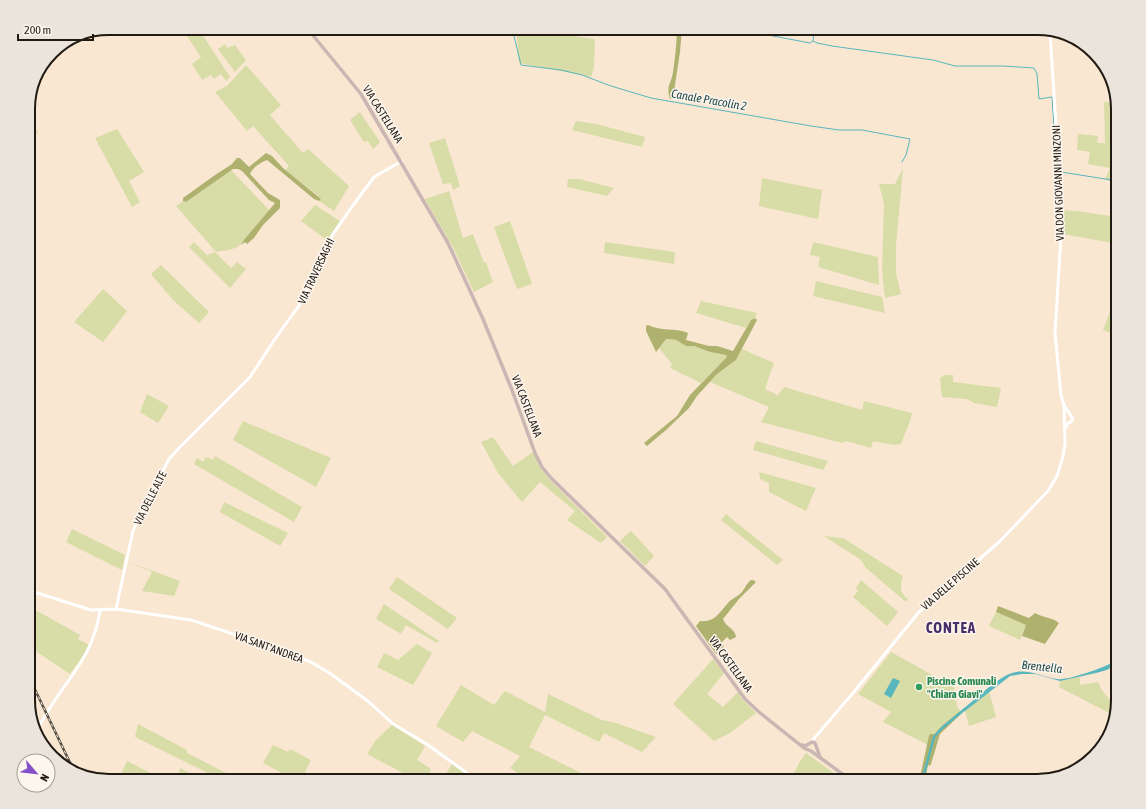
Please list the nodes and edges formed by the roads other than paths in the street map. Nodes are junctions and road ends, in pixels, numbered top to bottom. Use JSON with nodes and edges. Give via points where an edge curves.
{"nodes":[{"id":1,"x":313,"y":35,"type":"edge"},
{"id":2,"x":1050,"y":37,"type":"edge"},
{"id":3,"x":402,"y":162,"type":"junction"},
{"id":4,"x":1064,"y":405,"type":"junction"},
{"id":5,"x":222,"y":407,"type":"joint"},
{"id":6,"x":1070,"y":414,"type":"junction"},
{"id":7,"x":1064,"y":416,"type":"junction"},
{"id":8,"x":1066,"y":422,"type":"junction"},
{"id":9,"x":35,"y":592,"type":"edge"},
{"id":10,"x":116,"y":609,"type":"junction"},
{"id":11,"x":100,"y":610,"type":"junction"},
{"id":12,"x":40,"y":725,"type":"edge"},
{"id":13,"x":819,"y":734,"type":"junction"},
{"id":14,"x":796,"y":741,"type":"junction"},
{"id":15,"x":810,"y":743,"type":"junction"},
{"id":16,"x":817,"y":747,"type":"junction"},
{"id":17,"x":810,"y":750,"type":"junction"},
{"id":18,"x":822,"y":759,"type":"junction"},
{"id":19,"x":468,"y":774,"type":"edge"},
{"id":20,"x":842,"y":774,"type":"edge"}],
"edges":[{"from":1,"to":3,"type":"main road","name":"VIA CASTELLANA","via":[[361,94]]},
{"from":2,"to":4,"type":"street","name":"VIA DON GIOVANNI MINZONI","via":[[1062,220],[1055,334]]},
{"from":3,"to":5,"type":"street","name":"VIA TRAVERSAGHI","via":[[374,177],[354,204],[325,248],[303,300],[250,378]]},
{"from":3,"to":14,"type":"main road","name":"VIA CASTELLANA","via":[[457,261],[542,467],[665,589],[745,699]]},
{"from":4,"to":6,"type":"street"},
{"from":4,"to":7,"type":"street","name":"VIA DELLE PISCINE"},
{"from":5,"to":10,"type":"street","name":"VIA DELLE ALTE","via":[[170,459],[133,531]]},
{"from":6,"to":7,"type":"street"},
{"from":6,"to":8,"type":"street","name":"VIA DELLE PISCINE","via":[[1072,420]]},
{"from":7,"to":8,"type":"street","name":"VIA DELLE PISCINE"},
{"from":8,"to":13,"type":"street","name":"VIA DELLE PISCINE","via":[[1062,463],[1048,490],[999,542],[919,612]]},
{"from":9,"to":11,"type":"street","name":"VIA SANT'ANDREA","via":[[91,610]]},
{"from":10,"to":11,"type":"street","name":"VIA SANT'ANDREA"},
{"from":10,"to":19,"type":"street","name":"VIA SANT'ANDREA","via":[[190,620],[311,662],[369,702],[392,723]]},
{"from":11,"to":12,"type":"street","via":[[92,643],[85,658]]},
{"from":13,"to":15,"type":"street","name":"VIA DELLE PISCINE"},
{"from":13,"to":16,"type":"street","name":"VIA DELLE PISCINE"},
{"from":14,"to":15,"type":"main road","name":"VIA CASTELLANA","via":[[805,746]]},
{"from":14,"to":17,"type":"main road","name":"VIA CASTELLANA"},
{"from":15,"to":16,"type":"main road","via":[[814,742]]},
{"from":15,"to":17,"type":"main road"},
{"from":16,"to":17,"type":"main road"},
{"from":16,"to":18,"type":"main road"},
{"from":17,"to":18,"type":"main road","name":"VIA CASTELLANA"},
{"from":18,"to":20,"type":"main road","name":"VIA CASTELLANA"}]}
